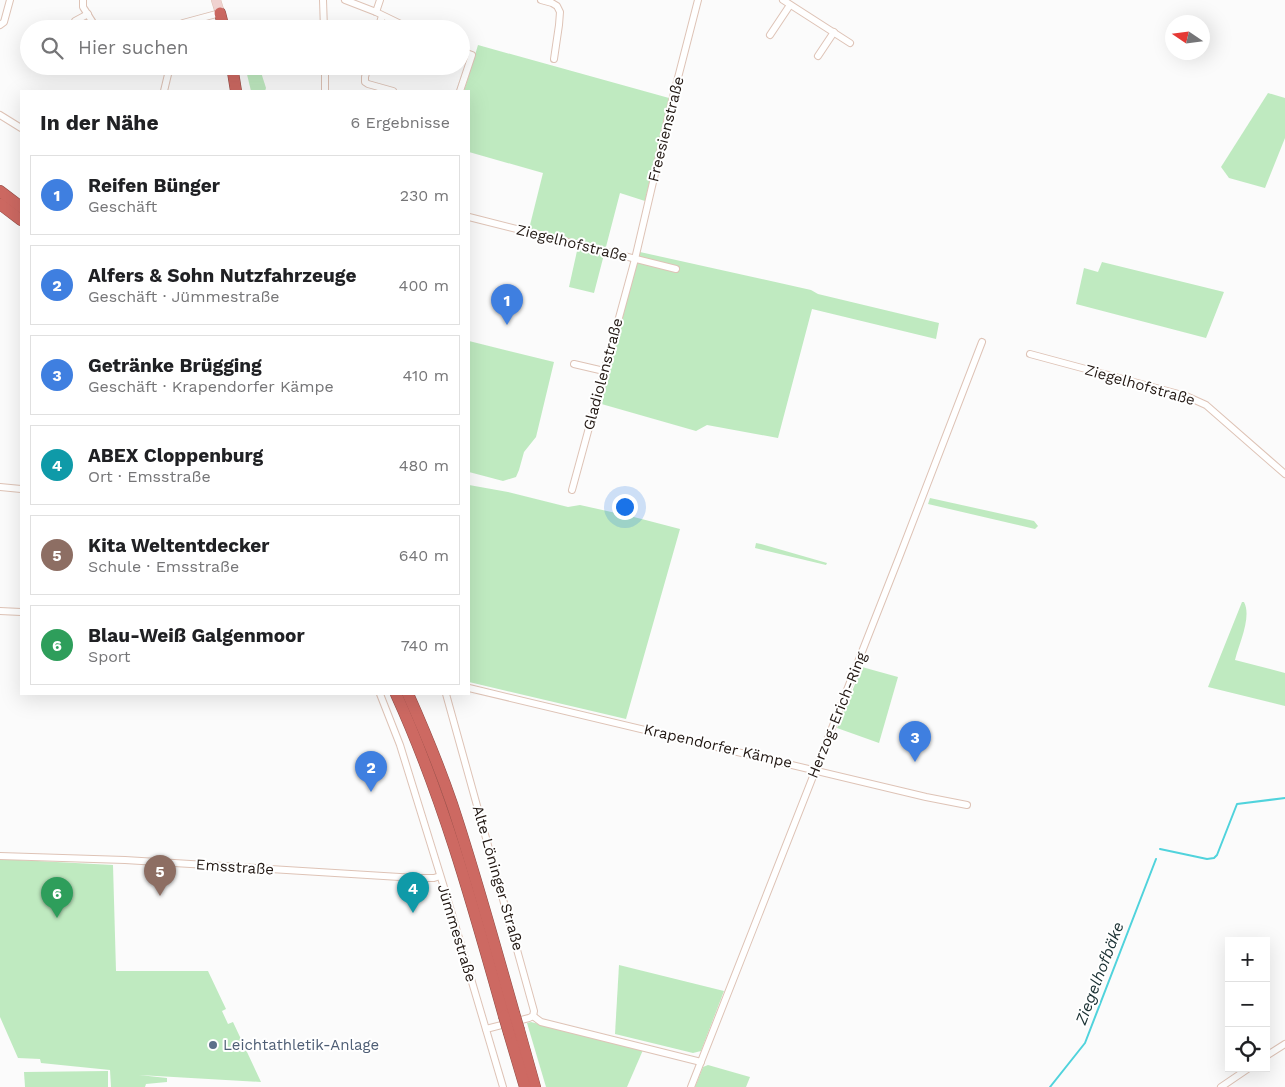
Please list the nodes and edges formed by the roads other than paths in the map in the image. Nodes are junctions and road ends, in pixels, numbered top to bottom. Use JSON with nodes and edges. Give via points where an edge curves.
{"nodes":[{"id":1,"x":10,"y":0,"type":"edge"},
{"id":2,"x":83,"y":0,"type":"edge"},
{"id":3,"x":216,"y":0,"type":"edge"},
{"id":4,"x":322,"y":0,"type":"edge"},
{"id":5,"x":345,"y":0,"type":"edge"},
{"id":6,"x":380,"y":0,"type":"edge"},
{"id":7,"x":541,"y":0,"type":"edge"},
{"id":8,"x":698,"y":0,"type":"edge"},
{"id":9,"x":783,"y":0,"type":"edge"},
{"id":10,"x":790,"y":4,"type":"junction"},
{"id":11,"x":220,"y":13,"type":"junction"},
{"id":12,"x":88,"y":14,"type":"junction"},
{"id":13,"x":379,"y":14,"type":"junction"},
{"id":14,"x":77,"y":20,"type":"edge"},
{"id":15,"x":92,"y":20,"type":"edge"},
{"id":16,"x":194,"y":20,"type":"edge"},
{"id":17,"x":222,"y":20,"type":"edge"},
{"id":18,"x":323,"y":20,"type":"edge"},
{"id":19,"x":379,"y":20,"type":"edge"},
{"id":20,"x":392,"y":20,"type":"edge"},
{"id":21,"x":0,"y":25,"type":"edge"},
{"id":22,"x":834,"y":32,"type":"junction"},
{"id":23,"x":770,"y":35,"type":"dead end"},
{"id":24,"x":850,"y":43,"type":"dead end"},
{"id":25,"x":818,"y":56,"type":"dead end"},
{"id":26,"x":554,"y":59,"type":"dead end"},
{"id":27,"x":168,"y":75,"type":"edge"},
{"id":28,"x":233,"y":75,"type":"edge"},
{"id":29,"x":325,"y":75,"type":"edge"},
{"id":30,"x":366,"y":75,"type":"edge"},
{"id":31,"x":465,"y":75,"type":"edge"},
{"id":32,"x":164,"y":90,"type":"edge"},
{"id":33,"x":236,"y":90,"type":"edge"},
{"id":34,"x":325,"y":90,"type":"edge"},
{"id":35,"x":389,"y":90,"type":"edge"},
{"id":36,"x":460,"y":90,"type":"edge"},
{"id":37,"x":0,"y":115,"type":"edge"},
{"id":38,"x":20,"y":127,"type":"edge"},
{"id":39,"x":0,"y":191,"type":"edge"},
{"id":40,"x":0,"y":204,"type":"edge"},
{"id":41,"x":20,"y":206,"type":"edge"},
{"id":42,"x":470,"y":217,"type":"edge"},
{"id":43,"x":20,"y":219,"type":"edge"},
{"id":44,"x":635,"y":259,"type":"junction"},
{"id":45,"x":676,"y":269,"type":"dead end"},
{"id":46,"x":982,"y":342,"type":"dead end"},
{"id":47,"x":1030,"y":354,"type":"dead end"},
{"id":48,"x":574,"y":364,"type":"dead end"},
{"id":49,"x":604,"y":371,"type":"junction"},
{"id":50,"x":1285,"y":473,"type":"edge"},
{"id":51,"x":0,"y":487,"type":"edge"},
{"id":52,"x":20,"y":489,"type":"edge"},
{"id":53,"x":572,"y":490,"type":"dead end"},
{"id":54,"x":0,"y":611,"type":"edge"},
{"id":55,"x":20,"y":612,"type":"edge"},
{"id":56,"x":470,"y":688,"type":"edge"},
{"id":57,"x":380,"y":695,"type":"edge"},
{"id":58,"x":396,"y":695,"type":"edge"},
{"id":59,"x":408,"y":695,"type":"edge"},
{"id":60,"x":446,"y":695,"type":"edge"},
{"id":61,"x":816,"y":770,"type":"junction"},
{"id":62,"x":967,"y":805,"type":"dead end"},
{"id":63,"x":0,"y":856,"type":"edge"},
{"id":64,"x":440,"y":876,"type":"junction"},
{"id":65,"x":509,"y":1014,"type":"junction"},
{"id":66,"x":533,"y":1016,"type":"junction"},
{"id":67,"x":486,"y":1028,"type":"junction"},
{"id":68,"x":514,"y":1032,"type":"junction"},
{"id":69,"x":1285,"y":1044,"type":"edge"},
{"id":70,"x":1270,"y":1053,"type":"edge"},
{"id":71,"x":701,"y":1062,"type":"junction"},
{"id":72,"x":1243,"y":1072,"type":"edge"},
{"id":73,"x":504,"y":1087,"type":"edge"},
{"id":74,"x":525,"y":1087,"type":"edge"},
{"id":75,"x":536,"y":1087,"type":"edge"},
{"id":76,"x":692,"y":1087,"type":"edge"},
{"id":77,"x":1221,"y":1087,"type":"edge"}],
"edges":[{"from":1,"to":21,"type":"street","via":[[4,22]]},
{"from":2,"to":12,"type":"street"},
{"from":3,"to":11,"type":"street"},
{"from":4,"to":18,"type":"street"},
{"from":5,"to":13,"type":"street"},
{"from":6,"to":13,"type":"street"},
{"from":7,"to":26,"type":"street","via":[[557,6],[560,12]]},
{"from":8,"to":44,"type":"street","name":"Freesienstraße"},
{"from":9,"to":10,"type":"street"},
{"from":10,"to":22,"type":"street"},
{"from":10,"to":23,"type":"street"},
{"from":11,"to":16,"type":"street"},
{"from":11,"to":17,"type":"highway"},
{"from":12,"to":14,"type":"street"},
{"from":12,"to":15,"type":"street"},
{"from":13,"to":19,"type":"street"},
{"from":13,"to":20,"type":"street"},
{"from":22,"to":24,"type":"street"},
{"from":22,"to":25,"type":"street"},
{"from":27,"to":32,"type":"street"},
{"from":28,"to":33,"type":"highway"},
{"from":29,"to":34,"type":"street"},
{"from":30,"to":35,"type":"street","via":[[368,84]]},
{"from":31,"to":36,"type":"street"},
{"from":37,"to":38,"type":"street"},
{"from":39,"to":41,"type":"highway"},
{"from":40,"to":43,"type":"highway"},
{"from":42,"to":44,"type":"street","name":"Ziegelhofstraße"},
{"from":44,"to":45,"type":"street","name":"Ziegelhofstraße"},
{"from":44,"to":49,"type":"street","name":"Gladiolenstraße"},
{"from":46,"to":61,"type":"street","name":"Herzog-Erich-Ring"},
{"from":47,"to":50,"type":"street","name":"Ziegelhofstraße","via":[[1186,396],[1206,405]]},
{"from":48,"to":49,"type":"street"},
{"from":49,"to":53,"type":"street","name":"Gladiolenstraße"},
{"from":51,"to":52,"type":"street"},
{"from":54,"to":55,"type":"street"},
{"from":56,"to":61,"type":"street","name":"Krapendorfer Kämpe"},
{"from":57,"to":64,"type":"street","name":"Jümmestraße","via":[[400,745]]},
{"from":58,"to":65,"type":"highway","via":[[428,770]]},
{"from":59,"to":65,"type":"highway","via":[[451,803],[474,876]]},
{"from":60,"to":66,"type":"street","name":"Alte Löninger Straße","via":[[534,1004]]},
{"from":61,"to":62,"type":"street","name":"Krapendorfer Kämpe"},
{"from":61,"to":71,"type":"street","name":"Herzog-Erich-Ring"},
{"from":63,"to":64,"type":"street","name":"Emsstraße","via":[[125,860],[416,878]]},
{"from":64,"to":67,"type":"street","name":"Jümmestraße"},
{"from":65,"to":68,"type":"highway","bridge":true},
{"from":66,"to":67,"type":"street"},
{"from":66,"to":71,"type":"street","via":[[540,1022]]},
{"from":67,"to":73,"type":"street","name":"Jümmestraße"},
{"from":68,"to":74,"type":"highway"},
{"from":68,"to":75,"type":"highway"},
{"from":69,"to":70,"type":"street"},
{"from":71,"to":76,"type":"street","name":"Herzog-Erich-Ring"},
{"from":72,"to":77,"type":"street"}]}
